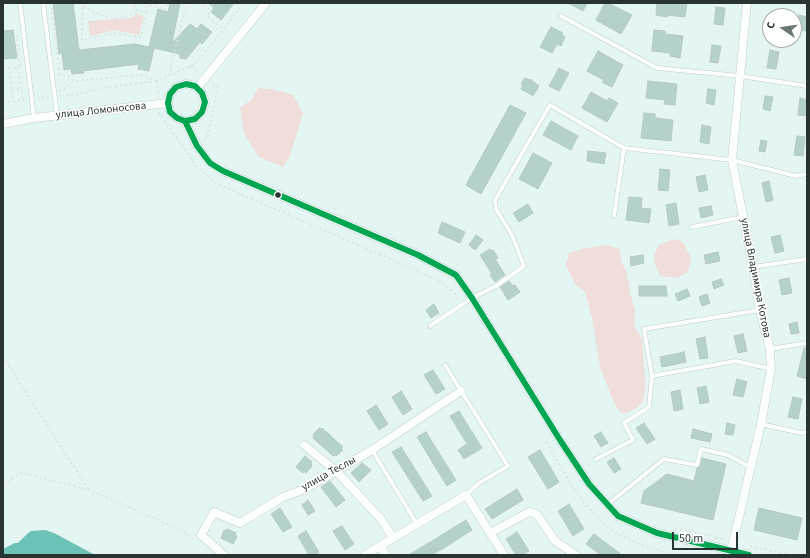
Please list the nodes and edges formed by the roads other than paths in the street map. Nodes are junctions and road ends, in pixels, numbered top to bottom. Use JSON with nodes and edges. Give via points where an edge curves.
{"nodes":[{"id":1,"x":20,"y":3,"type":"edge"},
{"id":2,"x":44,"y":3,"type":"edge"},
{"id":3,"x":266,"y":3,"type":"edge"},
{"id":4,"x":747,"y":3,"type":"edge"},
{"id":5,"x":561,"y":16,"type":"dead end"},
{"id":6,"x":740,"y":76,"type":"junction"},
{"id":7,"x":807,"y":86,"type":"edge"},
{"id":8,"x":197,"y":88,"type":"junction"},
{"id":9,"x":168,"y":104,"type":"junction"},
{"id":10,"x":57,"y":116,"type":"junction"},
{"id":11,"x":34,"y":118,"type":"junction"},
{"id":12,"x":185,"y":121,"type":"junction"},
{"id":13,"x":3,"y":124,"type":"edge"},
{"id":14,"x":624,"y":148,"type":"junction"},
{"id":15,"x":732,"y":160,"type":"junction"},
{"id":16,"x":807,"y":174,"type":"edge"},
{"id":17,"x":614,"y":216,"type":"dead end"},
{"id":18,"x":743,"y":217,"type":"junction"},
{"id":19,"x":692,"y":227,"type":"dead end"},
{"id":20,"x":807,"y":259,"type":"edge"},
{"id":21,"x":753,"y":267,"type":"junction"},
{"id":22,"x":472,"y":298,"type":"junction"},
{"id":23,"x":760,"y":310,"type":"junction"},
{"id":24,"x":430,"y":326,"type":"dead end"},
{"id":25,"x":807,"y":343,"type":"edge"},
{"id":26,"x":770,"y":349,"type":"junction"},
{"id":27,"x":445,"y":365,"type":"dead end"},
{"id":28,"x":771,"y":370,"type":"junction"},
{"id":29,"x":652,"y":376,"type":"junction"},
{"id":30,"x":461,"y":390,"type":"junction"},
{"id":31,"x":760,"y":424,"type":"junction"},
{"id":32,"x":807,"y":432,"type":"edge"},
{"id":33,"x":304,"y":445,"type":"dead end"},
{"id":34,"x":372,"y":450,"type":"junction"},
{"id":35,"x":596,"y":459,"type":"dead end"},
{"id":36,"x":750,"y":467,"type":"junction"},
{"id":37,"x":336,"y":471,"type":"junction"},
{"id":38,"x":466,"y":495,"type":"junction"},
{"id":39,"x":608,"y":504,"type":"junction"},
{"id":40,"x":417,"y":524,"type":"junction"},
{"id":41,"x":490,"y":533,"type":"junction"},
{"id":42,"x":393,"y":538,"type":"junction"},
{"id":43,"x":380,"y":546,"type":"junction"},
{"id":44,"x":730,"y":553,"type":"edge"},
{"id":45,"x":224,"y":555,"type":"edge"},
{"id":46,"x":365,"y":555,"type":"edge"},
{"id":47,"x":386,"y":555,"type":"edge"},
{"id":48,"x":504,"y":555,"type":"edge"},
{"id":49,"x":576,"y":555,"type":"edge"},
{"id":50,"x":749,"y":555,"type":"edge"}],
"edges":[{"from":1,"to":11,"type":"lane"},
{"from":2,"to":10,"type":"lane"},
{"from":3,"to":8,"type":"street"},
{"from":4,"to":6,"type":"street","name":"улица Владимира Котова"},
{"from":5,"to":6,"type":"lane","via":[[658,68]]},
{"from":6,"to":7,"type":"lane"},
{"from":6,"to":15,"type":"street","name":"улица Владимира Котова"},
{"from":8,"to":9,"type":"street","via":[[186,84],[176,86],[170,94]]},
{"from":8,"to":12,"type":"street","via":[[205,102],[202,112],[195,119]]},
{"from":9,"to":10,"type":"street","name":"улица Ломоносова"},
{"from":9,"to":12,"type":"street","via":[[170,112]]},
{"from":10,"to":11,"type":"street","name":"улица Ломоносова"},
{"from":11,"to":13,"type":"street","name":"улица Ломоносова"},
{"from":12,"to":22,"type":"street","via":[[197,146],[210,163],[222,171],[436,264],[456,275]]},
{"from":14,"to":15,"type":"lane"},
{"from":14,"to":17,"type":"lane"},
{"from":14,"to":22,"type":"lane","via":[[550,105],[495,200],[496,209],[512,235],[524,266],[496,286]]},
{"from":15,"to":16,"type":"lane","via":[[796,176]]},
{"from":15,"to":18,"type":"street","name":"улица Владимира Котова"},
{"from":18,"to":19,"type":"lane"},
{"from":18,"to":21,"type":"street","name":"улица Владимира Котова"},
{"from":20,"to":21,"type":"lane"},
{"from":21,"to":23,"type":"street","name":"улица Владимира Котова"},
{"from":22,"to":24,"type":"lane"},
{"from":22,"to":39,"type":"street","via":[[589,484]]},
{"from":23,"to":26,"type":"street","name":"улица Владимира Котова"},
{"from":23,"to":29,"type":"lane","via":[[644,329]]},
{"from":25,"to":26,"type":"lane"},
{"from":26,"to":28,"type":"street","name":"улица Владимира Котова"},
{"from":27,"to":30,"type":"lane"},
{"from":28,"to":29,"type":"lane","via":[[736,361]]},
{"from":28,"to":31,"type":"street","name":"улица Владимира Котова"},
{"from":29,"to":35,"type":"lane","via":[[649,408],[624,424],[633,440]]},
{"from":30,"to":34,"type":"street","name":"улица Теслы"},
{"from":30,"to":38,"type":"lane","via":[[508,466],[479,483]]},
{"from":31,"to":32,"type":"lane"},
{"from":31,"to":36,"type":"street","name":"улица Владимира Котова"},
{"from":33,"to":37,"type":"street"},
{"from":34,"to":37,"type":"street","name":"улица Теслы"},
{"from":34,"to":40,"type":"lane"},
{"from":36,"to":39,"type":"lane","via":[[728,455],[701,449],[697,465],[664,459]]},
{"from":36,"to":44,"type":"street","name":"улица Владимира Котова"},
{"from":37,"to":42,"type":"street","via":[[381,519]]},
{"from":37,"to":45,"type":"street","name":"улица Теслы","via":[[240,523],[214,512],[201,535]]},
{"from":38,"to":40,"type":"street"},
{"from":38,"to":41,"type":"street"},
{"from":39,"to":44,"type":"street","via":[[618,516],[657,533]]},
{"from":40,"to":42,"type":"street"},
{"from":41,"to":48,"type":"street"},
{"from":41,"to":49,"type":"street","via":[[529,512],[534,512],[555,541]]},
{"from":42,"to":43,"type":"street"},
{"from":43,"to":46,"type":"street"},
{"from":43,"to":47,"type":"street"},
{"from":44,"to":50,"type":"street"}]}
